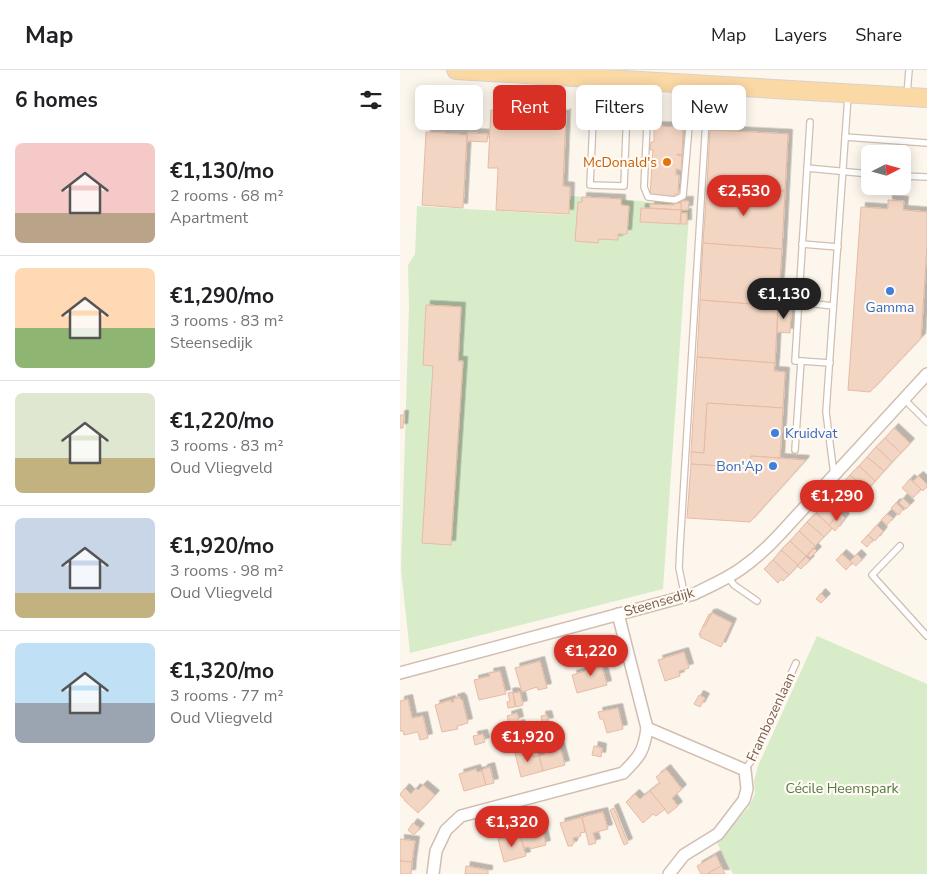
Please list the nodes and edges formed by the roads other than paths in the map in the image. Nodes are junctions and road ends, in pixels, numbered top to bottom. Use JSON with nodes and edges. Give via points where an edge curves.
{"nodes":[{"id":1,"x":456,"y":70,"type":"edge"},
{"id":2,"x":908,"y":70,"type":"edge"},
{"id":3,"x":595,"y":78,"type":"junction"},
{"id":4,"x":628,"y":80,"type":"junction"},
{"id":5,"x":649,"y":81,"type":"junction"},
{"id":6,"x":687,"y":84,"type":"junction"},
{"id":7,"x":708,"y":84,"type":"junction"},
{"id":8,"x":848,"y":94,"type":"junction"},
{"id":9,"x":907,"y":97,"type":"junction"},
{"id":10,"x":927,"y":98,"type":"edge"},
{"id":11,"x":810,"y":122,"type":"dead end"},
{"id":12,"x":845,"y":137,"type":"junction"},
{"id":13,"x":927,"y":142,"type":"edge"},
{"id":14,"x":807,"y":168,"type":"junction"},
{"id":15,"x":843,"y":172,"type":"junction"},
{"id":16,"x":861,"y":173,"type":"edge"},
{"id":17,"x":911,"y":176,"type":"edge"},
{"id":18,"x":927,"y":177,"type":"edge"},
{"id":19,"x":802,"y":244,"type":"junction"},
{"id":20,"x":838,"y":247,"type":"junction"},
{"id":21,"x":799,"y":302,"type":"junction"},
{"id":22,"x":834,"y":306,"type":"junction"},
{"id":23,"x":801,"y":361,"type":"junction"},
{"id":24,"x":830,"y":363,"type":"junction"},
{"id":25,"x":924,"y":378,"type":"edge"},
{"id":26,"x":904,"y":399,"type":"junction"},
{"id":27,"x":927,"y":422,"type":"edge"},
{"id":28,"x":795,"y":450,"type":"dead end"},
{"id":29,"x":834,"y":475,"type":"junction"},
{"id":30,"x":900,"y":546,"type":"dead end"},
{"id":31,"x":728,"y":577,"type":"junction"},
{"id":32,"x":685,"y":597,"type":"junction"},
{"id":33,"x":757,"y":601,"type":"dead end"},
{"id":34,"x":618,"y":614,"type":"junction"},
{"id":35,"x":927,"y":636,"type":"edge"},
{"id":36,"x":796,"y":663,"type":"dead end"},
{"id":37,"x":400,"y":673,"type":"edge"},
{"id":38,"x":647,"y":728,"type":"junction"},
{"id":39,"x":745,"y":770,"type":"junction"},
{"id":40,"x":433,"y":874,"type":"edge"},
{"id":41,"x":669,"y":874,"type":"edge"}],
"edges":[{"from":1,"to":3,"type":"main road"},
{"from":2,"to":9,"type":"lane"},
{"from":3,"to":4,"type":"main road"},
{"from":3,"to":4,"type":"lane","via":[[590,185],[624,186]]},
{"from":4,"to":5,"type":"main road"},
{"from":5,"to":6,"type":"main road"},
{"from":5,"to":6,"type":"lane","via":[[644,187],[648,197],[675,200],[683,196],[689,127],[685,115]]},
{"from":6,"to":7,"type":"main road"},
{"from":7,"to":8,"type":"main road"},
{"from":7,"to":32,"type":"lane","via":[[679,568]]},
{"from":8,"to":9,"type":"main road"},
{"from":8,"to":12,"type":"lane"},
{"from":9,"to":10,"type":"main road"},
{"from":11,"to":14,"type":"lane"},
{"from":12,"to":13,"type":"lane"},
{"from":12,"to":15,"type":"lane"},
{"from":14,"to":15,"type":"lane"},
{"from":14,"to":19,"type":"lane"},
{"from":15,"to":16,"type":"lane"},
{"from":15,"to":20,"type":"lane"},
{"from":17,"to":18,"type":"lane"},
{"from":19,"to":20,"type":"lane"},
{"from":19,"to":21,"type":"lane"},
{"from":20,"to":22,"type":"lane"},
{"from":21,"to":22,"type":"lane"},
{"from":21,"to":23,"type":"lane","via":[[795,361]]},
{"from":22,"to":24,"type":"lane"},
{"from":23,"to":24,"type":"lane"},
{"from":23,"to":28,"type":"lane"},
{"from":24,"to":29,"type":"lane","via":[[826,412]]},
{"from":25,"to":26,"type":"street","name":"Steensedijk"},
{"from":26,"to":27,"type":"lane"},
{"from":26,"to":29,"type":"street","name":"Steensedijk"},
{"from":29,"to":31,"type":"street","name":"Steensedijk","via":[[761,553]]},
{"from":30,"to":35,"type":"lane","via":[[872,575]]},
{"from":31,"to":32,"type":"street","name":"Steensedijk"},
{"from":31,"to":33,"type":"lane"},
{"from":32,"to":34,"type":"street","name":"Steensedijk"},
{"from":34,"to":37,"type":"street","name":"Steensedijk"},
{"from":34,"to":38,"type":"street"},
{"from":36,"to":39,"type":"lane","name":"Frambozenlaan"},
{"from":38,"to":39,"type":"street","name":"Frambozenlaan"},
{"from":38,"to":40,"type":"street","via":[[639,757],[622,773],[461,816],[446,830],[436,851]]},
{"from":39,"to":41,"type":"street","name":"Frambozenlaan","via":[[747,789],[744,800],[718,834],[684,855]]}]}
